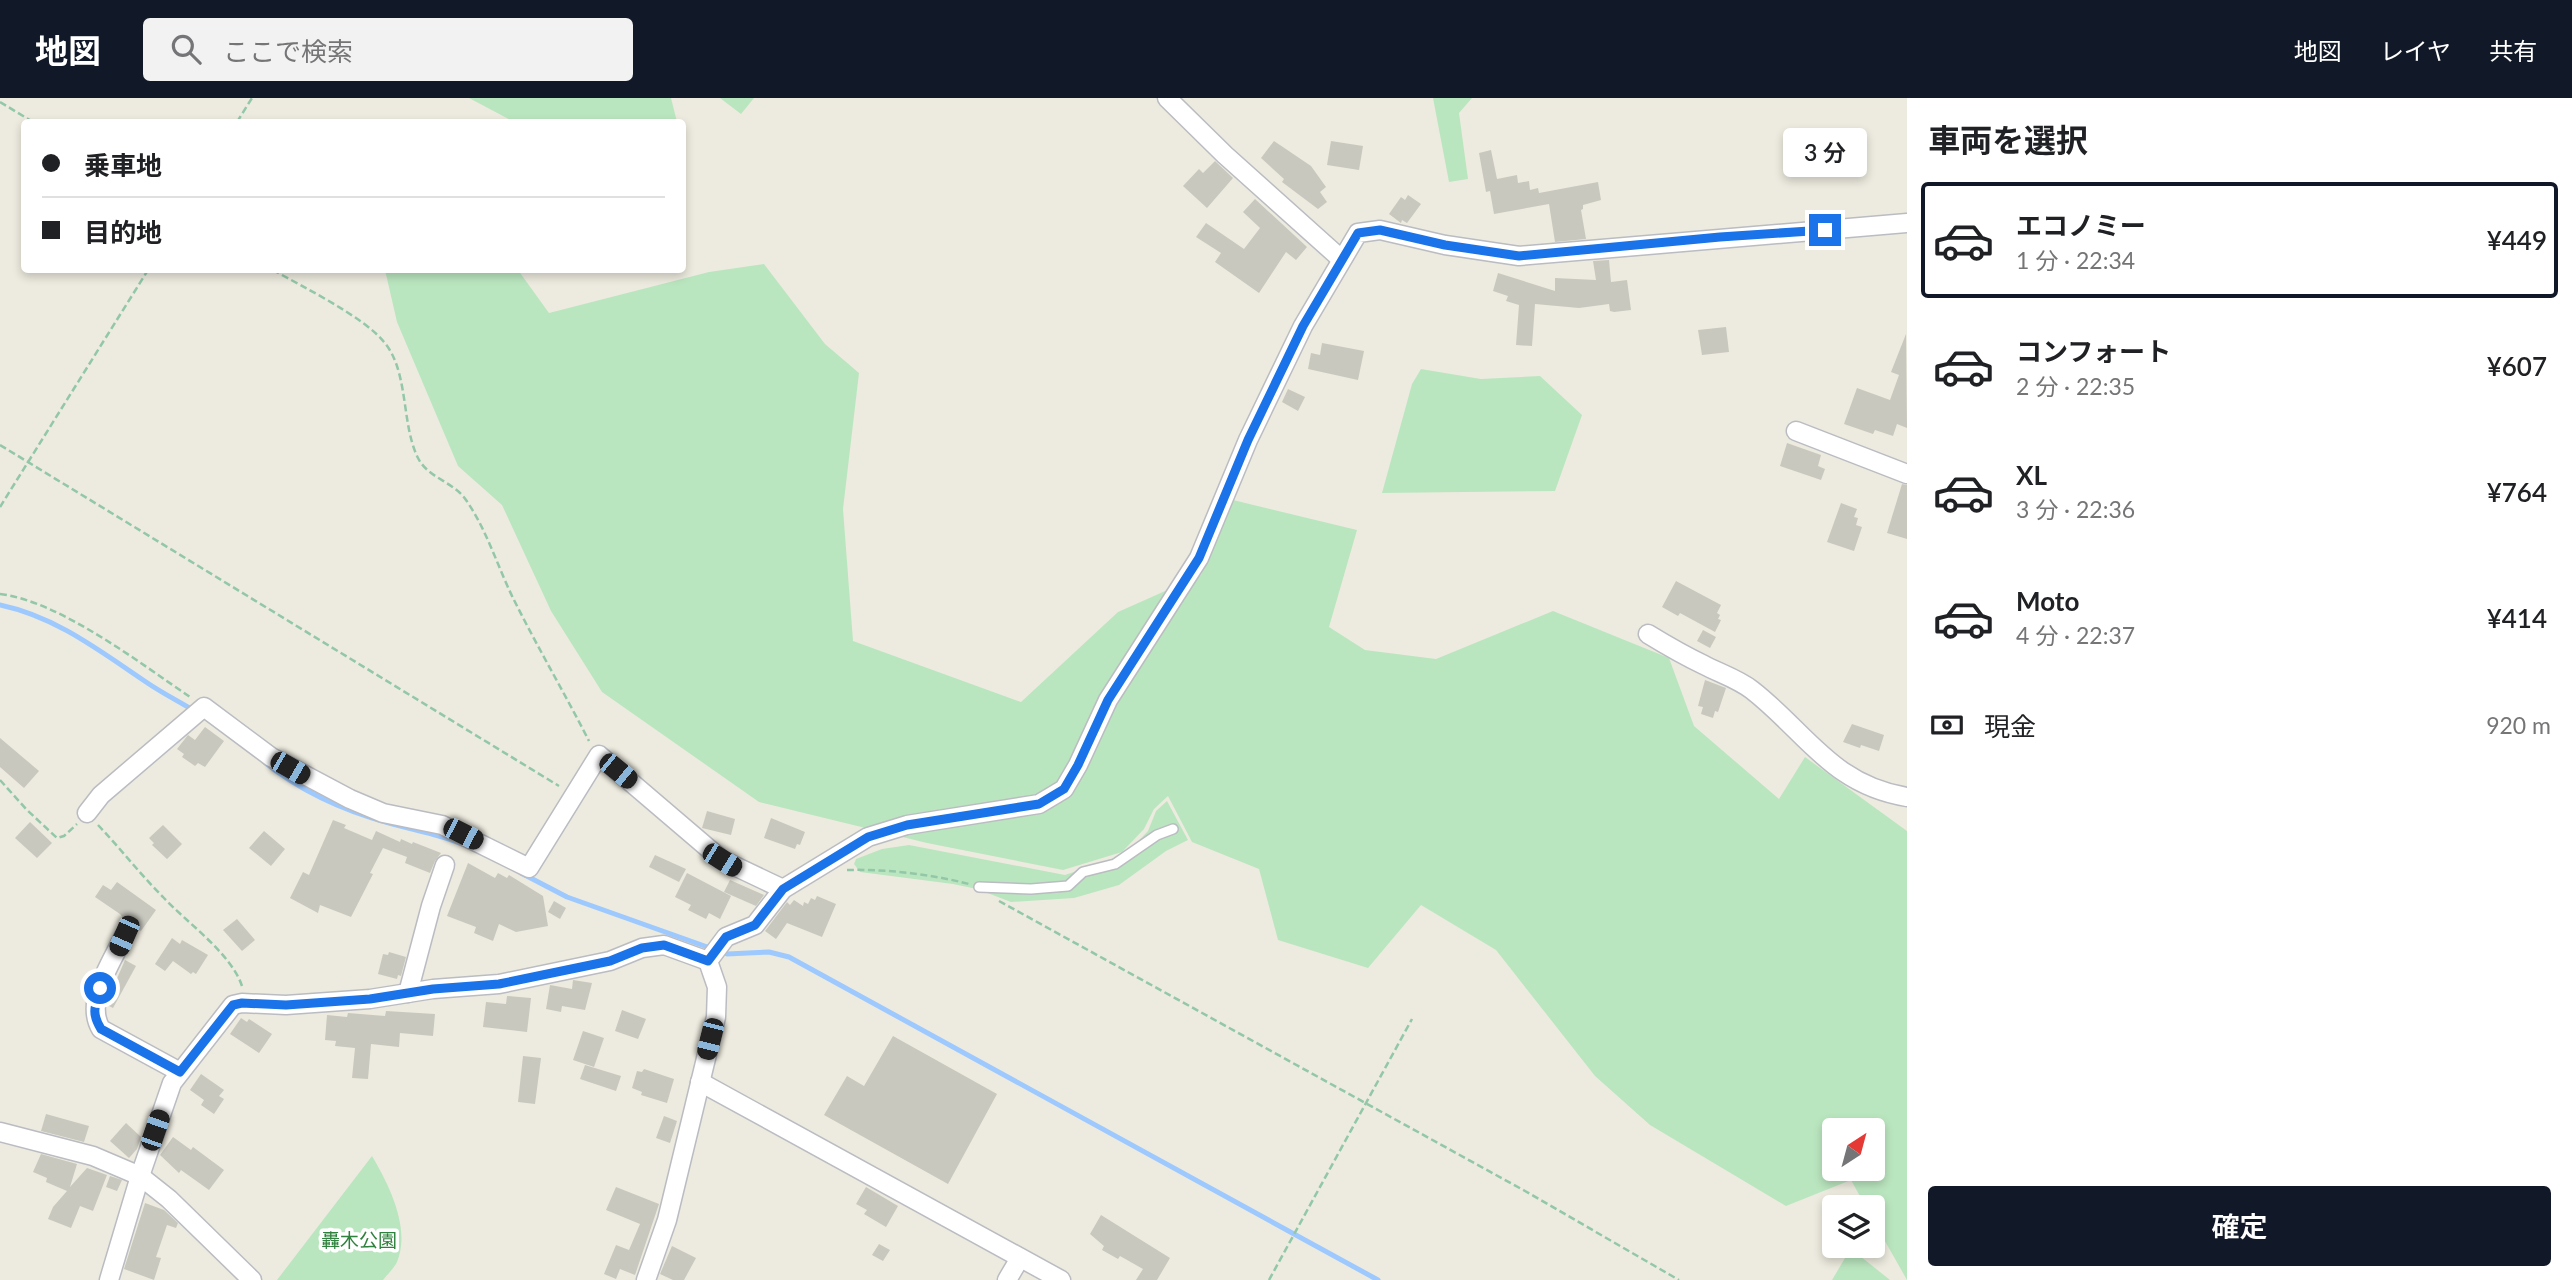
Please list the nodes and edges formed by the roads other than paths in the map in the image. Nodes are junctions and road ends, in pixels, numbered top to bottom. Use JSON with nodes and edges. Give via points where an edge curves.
{"nodes":[{"id":1,"x":1167,"y":98,"type":"edge"},
{"id":2,"x":1907,"y":223,"type":"edge"},
{"id":3,"x":1341,"y":259,"type":"junction"},
{"id":4,"x":1796,"y":431,"type":"dead end"},
{"id":5,"x":1907,"y":474,"type":"edge"},
{"id":6,"x":1648,"y":634,"type":"dead end"},
{"id":7,"x":1907,"y":797,"type":"edge"},
{"id":8,"x":87,"y":813,"type":"road end"},
{"id":9,"x":1173,"y":829,"type":"dead end"},
{"id":10,"x":445,"y":865,"type":"dead end"},
{"id":11,"x":979,"y":887,"type":"road end"},
{"id":12,"x":783,"y":889,"type":"junction"},
{"id":13,"x":124,"y":936,"type":"dead end"},
{"id":14,"x":708,"y":961,"type":"junction"},
{"id":15,"x":408,"y":993,"type":"junction"},
{"id":16,"x":180,"y":1072,"type":"junction"},
{"id":17,"x":700,"y":1082,"type":"junction"},
{"id":18,"x":0,"y":1132,"type":"edge"},
{"id":19,"x":140,"y":1176,"type":"junction"},
{"id":20,"x":1020,"y":1258,"type":"junction"},
{"id":21,"x":109,"y":1280,"type":"edge"},
{"id":22,"x":252,"y":1280,"type":"edge"},
{"id":23,"x":646,"y":1280,"type":"edge"},
{"id":24,"x":1007,"y":1280,"type":"edge"},
{"id":25,"x":1061,"y":1280,"type":"edge"}],
"edges":[{"from":1,"to":3,"type":"street"},
{"from":2,"to":3,"type":"street","via":[[1519,256],[1380,230],[1358,233]]},
{"from":3,"to":12,"type":"street","via":[[1254,427],[1199,558],[1108,700],[1064,789],[1039,804],[907,825],[868,837]]},
{"from":4,"to":5,"type":"street"},
{"from":6,"to":7,"type":"street","via":[[1749,687],[1843,773],[1884,793]]},
{"from":8,"to":12,"type":"street","via":[[101,795],[204,707],[271,757],[350,799],[383,813],[442,825],[529,868],[599,755],[722,860]]},
{"from":9,"to":11,"type":"lane","via":[[1115,864],[1083,872],[1068,886],[1031,890]]},
{"from":10,"to":15,"type":"street"},
{"from":12,"to":14,"type":"street","via":[[755,925],[726,937]]},
{"from":13,"to":16,"type":"street","via":[[100,988],[94,1018],[101,1029]]},
{"from":14,"to":15,"type":"street","via":[[664,945],[499,984]]},
{"from":14,"to":17,"type":"street","via":[[717,987],[716,1017]]},
{"from":15,"to":16,"type":"street","via":[[286,1005],[233,1005]]},
{"from":16,"to":19,"type":"street","via":[[172,1083]]},
{"from":17,"to":20,"type":"street"},
{"from":17,"to":23,"type":"street","via":[[667,1220]]},
{"from":18,"to":19,"type":"street","via":[[93,1156]]},
{"from":19,"to":21,"type":"street"},
{"from":19,"to":22,"type":"street"},
{"from":20,"to":24,"type":"street"},
{"from":20,"to":25,"type":"street"}]}
